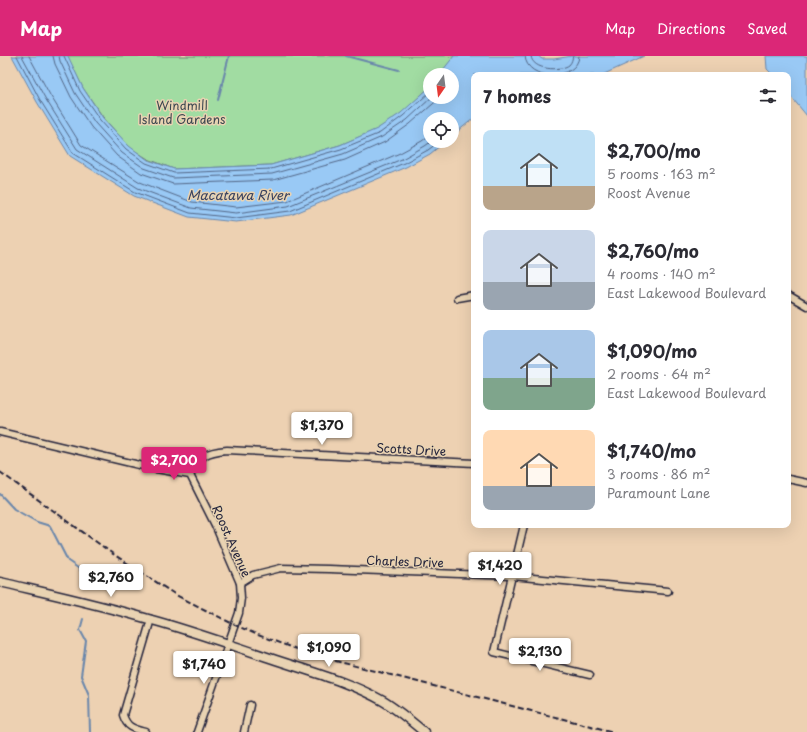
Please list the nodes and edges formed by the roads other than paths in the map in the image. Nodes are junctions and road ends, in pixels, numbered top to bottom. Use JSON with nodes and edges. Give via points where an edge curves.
{"nodes":[{"id":1,"x":471,"y":296,"type":"edge"},
{"id":2,"x":791,"y":297,"type":"edge"},
{"id":3,"x":457,"y":298,"type":"dead end"},
{"id":4,"x":807,"y":306,"type":"edge"},
{"id":5,"x":0,"y":432,"type":"edge"},
{"id":6,"x":471,"y":463,"type":"edge"},
{"id":7,"x":190,"y":474,"type":"junction"},
{"id":8,"x":791,"y":480,"type":"edge"},
{"id":9,"x":807,"y":483,"type":"edge"},
{"id":10,"x":523,"y":528,"type":"edge"},
{"id":11,"x":512,"y":576,"type":"junction"},
{"id":12,"x":0,"y":582,"type":"edge"},
{"id":13,"x":240,"y":583,"type":"junction"},
{"id":14,"x":668,"y":590,"type":"dead end"},
{"id":15,"x":151,"y":619,"type":"junction"},
{"id":16,"x":228,"y":644,"type":"junction"},
{"id":17,"x":590,"y":675,"type":"dead end"},
{"id":18,"x":250,"y":705,"type":"dead end"},
{"id":19,"x":146,"y":732,"type":"edge"},
{"id":20,"x":197,"y":732,"type":"edge"},
{"id":21,"x":244,"y":732,"type":"edge"},
{"id":22,"x":424,"y":732,"type":"edge"}],
"edges":[{"from":1,"to":3,"type":"street"},
{"from":2,"to":4,"type":"street"},
{"from":5,"to":7,"type":"street","via":[[156,469]]},
{"from":6,"to":7,"type":"street","name":"Scotts Drive","via":[[227,450],[210,452],[197,462]]},
{"from":7,"to":13,"type":"street","name":"Roost Avenue"},
{"from":8,"to":9,"type":"street"},
{"from":10,"to":11,"type":"street"},
{"from":11,"to":13,"type":"street","name":"Charles Drive","via":[[281,568],[253,574]]},
{"from":11,"to":14,"type":"street","name":"Charles Drive"},
{"from":11,"to":17,"type":"street","via":[[494,652]]},
{"from":12,"to":15,"type":"main road"},
{"from":13,"to":16,"type":"street","name":"Roost Avenue","via":[[239,613]]},
{"from":15,"to":16,"type":"main road"},
{"from":15,"to":19,"type":"street","via":[[123,715],[131,728]]},
{"from":16,"to":20,"type":"street","name":"Roost Avenue"},
{"from":16,"to":22,"type":"main road","via":[[361,690],[395,709]]},
{"from":18,"to":21,"type":"street"}]}
